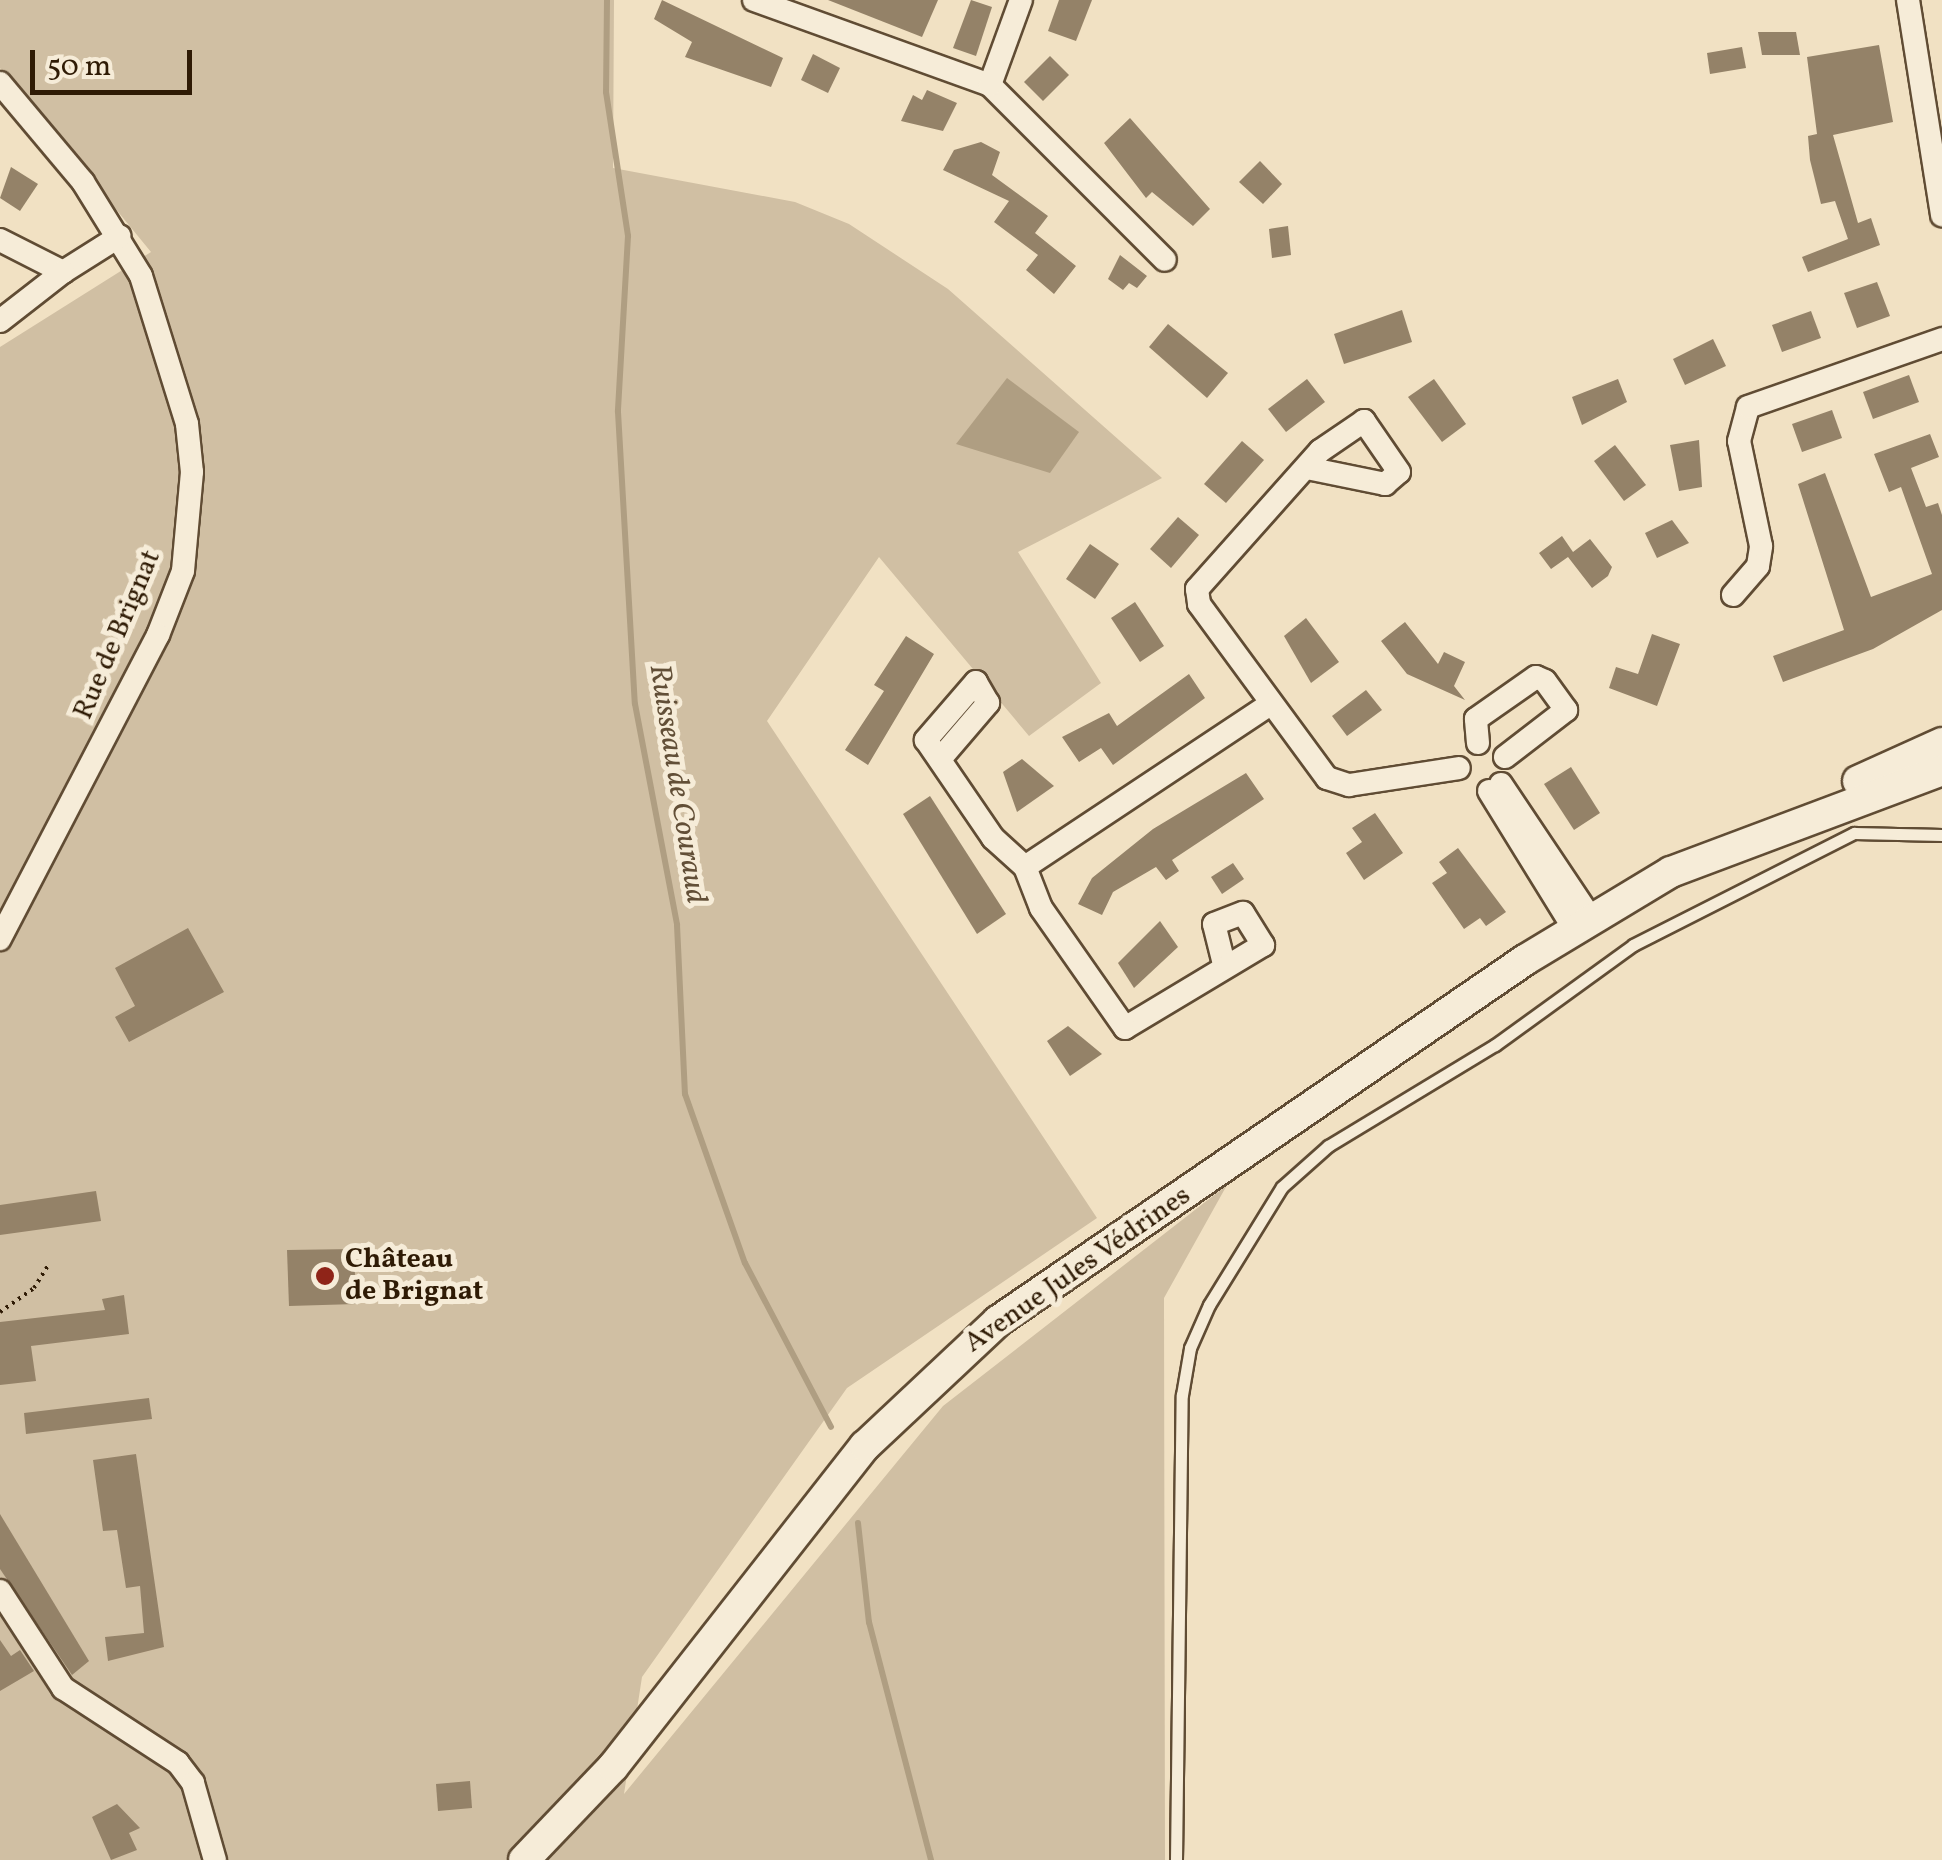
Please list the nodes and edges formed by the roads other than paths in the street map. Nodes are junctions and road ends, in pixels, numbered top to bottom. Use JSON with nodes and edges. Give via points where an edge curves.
{"nodes":[{"id":1,"x":754,"y":0,"type":"edge"},
{"id":2,"x":1022,"y":0,"type":"edge"},
{"id":3,"x":1908,"y":0,"type":"edge"},
{"id":4,"x":0,"y":83,"type":"edge"},
{"id":5,"x":990,"y":86,"type":"junction"},
{"id":6,"x":1942,"y":215,"type":"edge"},
{"id":7,"x":120,"y":236,"type":"junction"},
{"id":8,"x":0,"y":240,"type":"edge"},
{"id":9,"x":1166,"y":260,"type":"dead end"},
{"id":10,"x":64,"y":272,"type":"junction"},
{"id":11,"x":0,"y":321,"type":"edge"},
{"id":12,"x":1942,"y":338,"type":"edge"},
{"id":13,"x":1308,"y":468,"type":"dead end"},
{"id":14,"x":1732,"y":595,"type":"dead end"},
{"id":15,"x":1270,"y":704,"type":"junction"},
{"id":16,"x":1942,"y":743,"type":"edge"},
{"id":17,"x":1478,"y":744,"type":"junction"},
{"id":18,"x":1506,"y":757,"type":"junction"},
{"id":19,"x":940,"y":759,"type":"dead end"},
{"id":20,"x":1459,"y":768,"type":"junction"},
{"id":21,"x":1942,"y":770,"type":"edge"},
{"id":22,"x":1495,"y":788,"type":"junction"},
{"id":23,"x":1762,"y":832,"type":"junction"},
{"id":24,"x":1942,"y":835,"type":"edge"},
{"id":25,"x":1026,"y":867,"type":"junction"},
{"id":26,"x":1583,"y":925,"type":"junction"},
{"id":27,"x":0,"y":939,"type":"edge"},
{"id":28,"x":1224,"y":964,"type":"dead end"},
{"id":29,"x":0,"y":1591,"type":"edge"},
{"id":30,"x":216,"y":1860,"type":"edge"},
{"id":31,"x":524,"y":1860,"type":"edge"},
{"id":32,"x":1176,"y":1860,"type":"edge"}],
"edges":[{"from":1,"to":5,"type":"street"},
{"from":2,"to":5,"type":"street"},
{"from":3,"to":6,"type":"street"},
{"from":4,"to":7,"type":"street","name":"Rue de Brignat"},
{"from":5,"to":9,"type":"street"},
{"from":7,"to":10,"type":"street"},
{"from":7,"to":27,"type":"street","name":"Rue de Brignat","via":[[164,336],[187,424],[192,528],[158,635]]},
{"from":8,"to":10,"type":"street"},
{"from":10,"to":11,"type":"street"},
{"from":12,"to":14,"type":"street","via":[[1748,407],[1739,441],[1761,546],[1758,566]]},
{"from":13,"to":15,"type":"street","via":[[1198,589],[1199,604]]},
{"from":15,"to":20,"type":"street","via":[[1326,778],[1348,786]]},
{"from":15,"to":25,"type":"street"},
{"from":16,"to":23,"type":"main road","name":"Avenue Jules Védrines"},
{"from":17,"to":18,"type":"street"},
{"from":17,"to":18,"type":"street","via":[[1476,719],[1536,677],[1545,681],[1566,710]]},
{"from":17,"to":20,"type":"street"},
{"from":18,"to":22,"type":"street"},
{"from":19,"to":25,"type":"street","via":[[993,838]]},
{"from":20,"to":22,"type":"street","via":[[1469,788]]},
{"from":21,"to":23,"type":"main road","name":"Avenue Jules Védrines"},
{"from":22,"to":26,"type":"street"},
{"from":23,"to":26,"type":"main road","name":"Avenue Jules Védrines","via":[[1671,872]]},
{"from":24,"to":32,"type":"lane","via":[[1904,828],[1854,833],[1633,945],[1495,1045],[1328,1146],[1282,1187],[1209,1306],[1190,1348],[1182,1394]]},
{"from":25,"to":28,"type":"street","via":[[1041,908],[1125,1028]]},
{"from":26,"to":31,"type":"main road","name":"Avenue Jules Védrines","via":[[1085,1260],[942,1368],[825,1494],[613,1767]]},
{"from":29,"to":30,"type":"street","via":[[63,1688],[178,1764],[193,1784]]}]}
